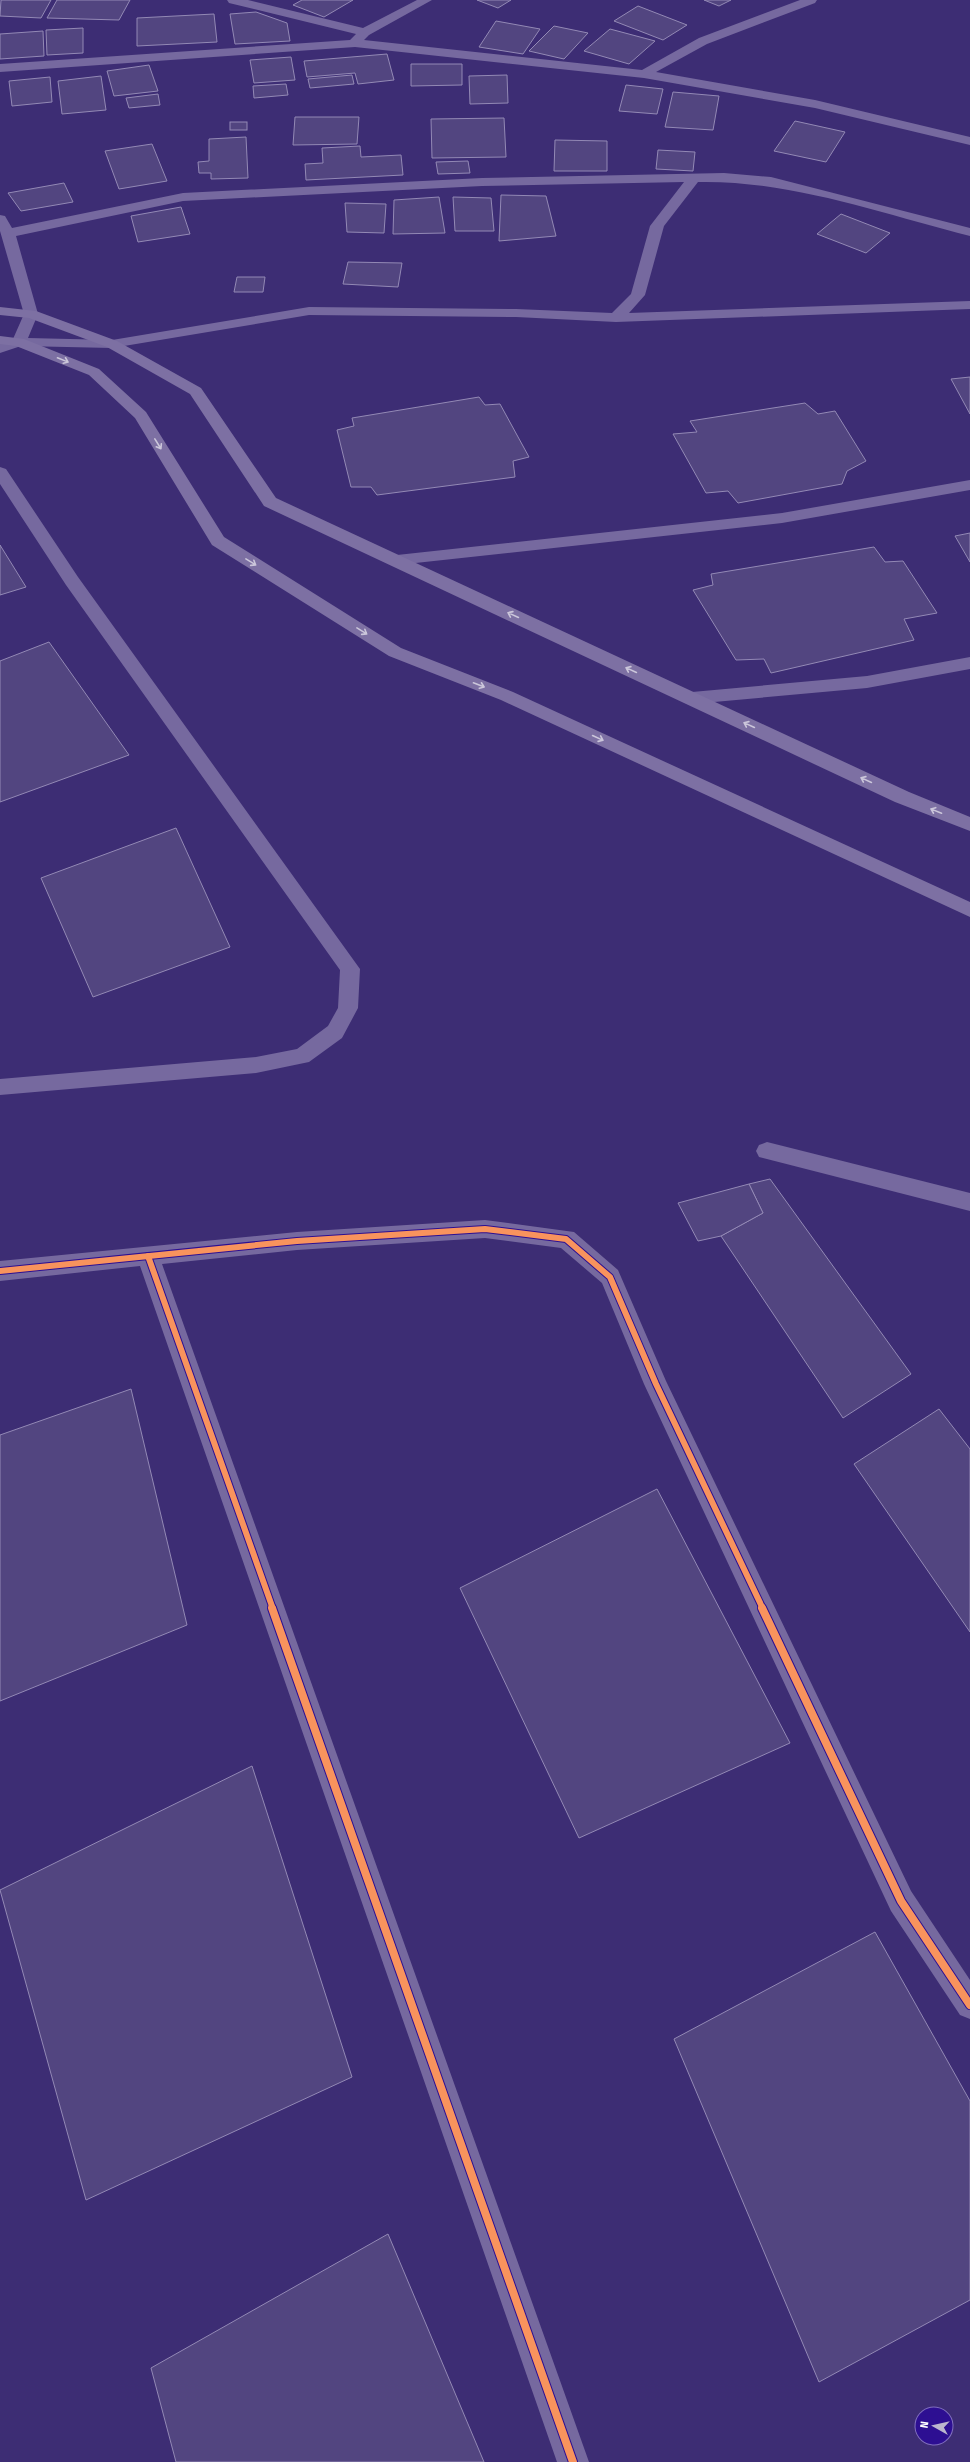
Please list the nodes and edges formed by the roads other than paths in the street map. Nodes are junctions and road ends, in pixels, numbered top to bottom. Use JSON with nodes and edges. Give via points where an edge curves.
{"nodes":[{"id":1,"x":233,"y":0,"type":"edge"},
{"id":2,"x":426,"y":0,"type":"edge"},
{"id":3,"x":811,"y":0,"type":"edge"},
{"id":4,"x":365,"y":32,"type":"junction"},
{"id":5,"x":354,"y":43,"type":"junction"},
{"id":6,"x":0,"y":68,"type":"edge"},
{"id":7,"x":644,"y":74,"type":"junction"},
{"id":8,"x":970,"y":141,"type":"edge"},
{"id":9,"x":694,"y":178,"type":"junction"},
{"id":10,"x":0,"y":219,"type":"edge"},
{"id":11,"x":970,"y":232,"type":"edge"},
{"id":12,"x":8,"y":233,"type":"junction"},
{"id":13,"x":970,"y":305,"type":"edge"},
{"id":14,"x":0,"y":311,"type":"edge"},
{"id":15,"x":31,"y":314,"type":"junction"},
{"id":16,"x":616,"y":318,"type":"junction"},
{"id":17,"x":0,"y":340,"type":"edge"},
{"id":18,"x":19,"y":342,"type":"junction"},
{"id":19,"x":112,"y":344,"type":"junction"},
{"id":20,"x":0,"y":349,"type":"edge"},
{"id":21,"x":0,"y":472,"type":"edge"},
{"id":22,"x":970,"y":485,"type":"edge"},
{"id":23,"x":397,"y":560,"type":"junction"},
{"id":24,"x":970,"y":663,"type":"edge"},
{"id":25,"x":692,"y":698,"type":"junction"},
{"id":26,"x":970,"y":824,"type":"edge"},
{"id":27,"x":970,"y":910,"type":"edge"},
{"id":28,"x":0,"y":1087,"type":"edge"},
{"id":29,"x":767,"y":1151,"type":"dead end"},
{"id":30,"x":970,"y":1202,"type":"edge"},
{"id":31,"x":148,"y":1256,"type":"junction"},
{"id":32,"x":0,"y":1271,"type":"edge"},
{"id":33,"x":970,"y":2005,"type":"edge"},
{"id":34,"x":574,"y":2462,"type":"edge"}],
"edges":[{"from":1,"to":4,"type":"street"},
{"from":2,"to":4,"type":"street"},
{"from":3,"to":7,"type":"street","via":[[703,41]]},
{"from":4,"to":5,"type":"street"},
{"from":5,"to":6,"type":"street"},
{"from":5,"to":7,"type":"street"},
{"from":7,"to":8,"type":"street","via":[[815,104]]},
{"from":9,"to":11,"type":"street","via":[[772,181]]},
{"from":9,"to":12,"type":"street","via":[[482,182],[183,197]]},
{"from":9,"to":16,"type":"street","via":[[657,226],[638,295]]},
{"from":10,"to":12,"type":"street"},
{"from":12,"to":15,"type":"street"},
{"from":13,"to":16,"type":"street"},
{"from":14,"to":15,"type":"main road"},
{"from":15,"to":18,"type":"street"},
{"from":15,"to":19,"type":"main road"},
{"from":16,"to":19,"type":"street","via":[[516,313],[309,311]]},
{"from":17,"to":18,"type":"main road"},
{"from":18,"to":19,"type":"street"},
{"from":18,"to":20,"type":"street"},
{"from":18,"to":27,"type":"main road","one_way":true,"via":[[94,372],[141,415],[218,541],[395,652],[507,696]]},
{"from":19,"to":23,"type":"main road","via":[[196,391],[270,502]]},
{"from":21,"to":28,"type":"street","via":[[72,581],[350,969],[348,1008],[345,1014],[335,1032],[302,1056],[256,1065]]},
{"from":22,"to":23,"type":"street","via":[[782,518]]},
{"from":25,"to":23,"type":"main road","one_way":true},
{"from":24,"to":25,"type":"street","via":[[867,682]]},
{"from":26,"to":25,"type":"main road","one_way":true,"via":[[902,797]]},
{"from":29,"to":30,"type":"street"},
{"from":31,"to":32,"type":"street"},
{"from":31,"to":33,"type":"street","via":[[297,1241],[485,1229],[566,1239],[610,1277],[656,1384],[901,1901]]},
{"from":31,"to":34,"type":"street"}]}
